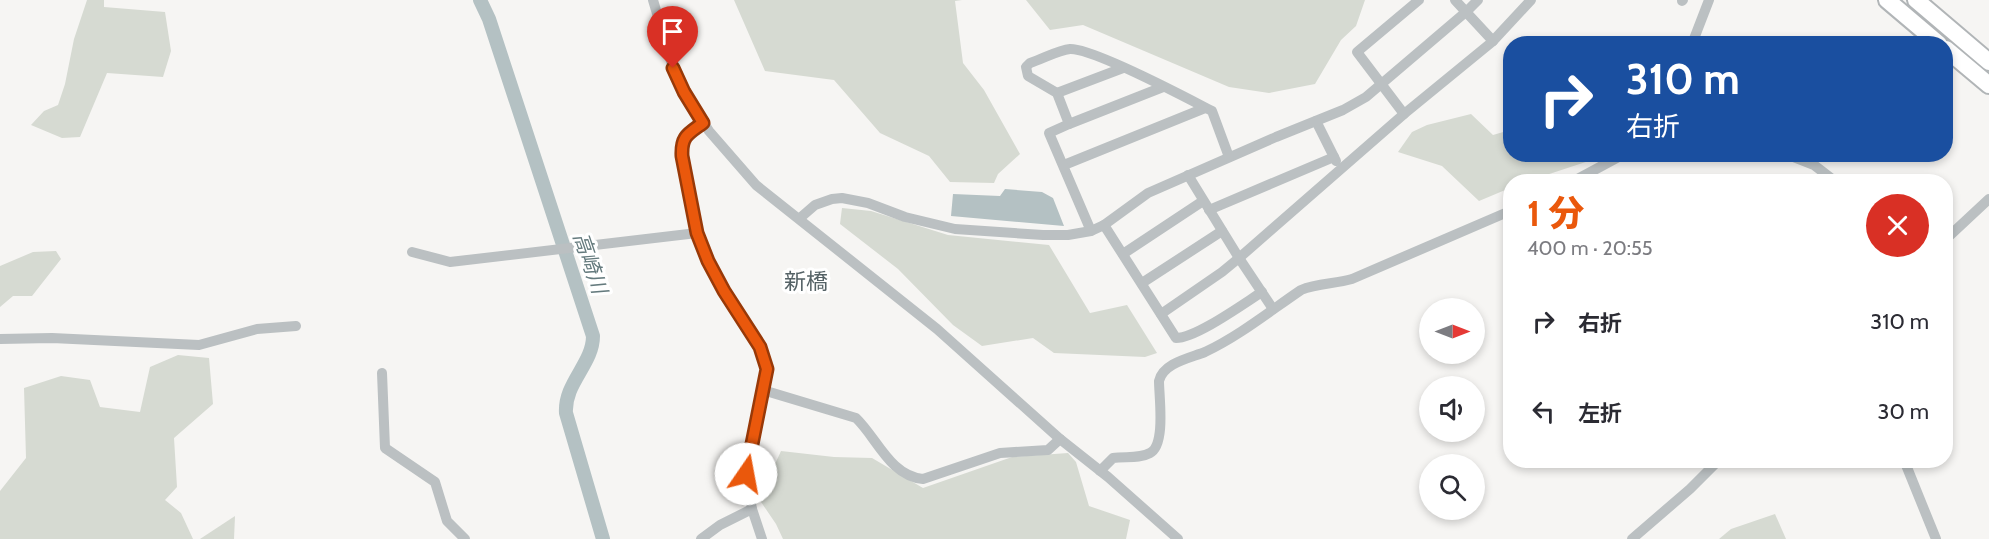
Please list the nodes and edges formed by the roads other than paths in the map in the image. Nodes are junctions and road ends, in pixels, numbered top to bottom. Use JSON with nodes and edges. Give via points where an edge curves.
{"nodes":[{"id":1,"x":653,"y":0,"type":"edge"},
{"id":2,"x":1419,"y":0,"type":"edge"},
{"id":3,"x":1455,"y":0,"type":"edge"},
{"id":4,"x":1478,"y":0,"type":"edge"},
{"id":5,"x":1531,"y":0,"type":"edge"},
{"id":6,"x":1709,"y":0,"type":"edge"},
{"id":7,"x":1887,"y":0,"type":"edge"},
{"id":8,"x":1916,"y":0,"type":"edge"},
{"id":9,"x":1467,"y":11,"type":"junction"},
{"id":10,"x":1695,"y":36,"type":"edge"},
{"id":11,"x":1930,"y":36,"type":"edge"},
{"id":12,"x":1493,"y":41,"type":"junction"},
{"id":13,"x":1953,"y":55,"type":"edge"},
{"id":14,"x":1989,"y":62,"type":"edge"},
{"id":15,"x":1123,"y":68,"type":"junction"},
{"id":16,"x":1382,"y":85,"type":"junction"},
{"id":17,"x":1989,"y":85,"type":"edge"},
{"id":18,"x":1163,"y":87,"type":"junction"},
{"id":19,"x":1057,"y":93,"type":"junction"},
{"id":20,"x":1205,"y":108,"type":"junction"},
{"id":21,"x":1404,"y":114,"type":"junction"},
{"id":22,"x":1317,"y":121,"type":"junction"},
{"id":23,"x":703,"y":123,"type":"junction"},
{"id":24,"x":1069,"y":124,"type":"junction"},
{"id":25,"x":1229,"y":157,"type":"junction"},
{"id":26,"x":1334,"y":157,"type":"junction"},
{"id":27,"x":1609,"y":162,"type":"edge"},
{"id":28,"x":1806,"y":162,"type":"edge"},
{"id":29,"x":1064,"y":165,"type":"junction"},
{"id":30,"x":1340,"y":170,"type":"junction"},
{"id":31,"x":1587,"y":174,"type":"edge"},
{"id":32,"x":1826,"y":174,"type":"edge"},
{"id":33,"x":1188,"y":175,"type":"junction"},
{"id":34,"x":1989,"y":199,"type":"edge"},
{"id":35,"x":1206,"y":206,"type":"junction"},
{"id":36,"x":1503,"y":214,"type":"edge"},
{"id":37,"x":800,"y":218,"type":"junction"},
{"id":38,"x":1104,"y":225,"type":"junction"},
{"id":39,"x":1091,"y":231,"type":"junction"},
{"id":40,"x":1222,"y":231,"type":"junction"},
{"id":41,"x":1953,"y":232,"type":"edge"},
{"id":42,"x":697,"y":233,"type":"junction"},
{"id":43,"x":412,"y":252,"type":"dead end"},
{"id":44,"x":1123,"y":254,"type":"junction"},
{"id":45,"x":1239,"y":258,"type":"junction"},
{"id":46,"x":1142,"y":283,"type":"junction"},
{"id":47,"x":1262,"y":292,"type":"junction"},
{"id":48,"x":1273,"y":309,"type":"junction"},
{"id":49,"x":1161,"y":314,"type":"junction"},
{"id":50,"x":296,"y":326,"type":"dead end"},
{"id":51,"x":0,"y":339,"type":"edge"},
{"id":52,"x":382,"y":373,"type":"dead end"},
{"id":53,"x":763,"y":390,"type":"junction"},
{"id":54,"x":1060,"y":439,"type":"junction"},
{"id":55,"x":1711,"y":468,"type":"edge"},
{"id":56,"x":1907,"y":468,"type":"edge"},
{"id":57,"x":1100,"y":471,"type":"junction"},
{"id":58,"x":752,"y":509,"type":"junction"},
{"id":59,"x":465,"y":539,"type":"edge"},
{"id":60,"x":701,"y":539,"type":"edge"},
{"id":61,"x":762,"y":539,"type":"edge"},
{"id":62,"x":1178,"y":539,"type":"edge"},
{"id":63,"x":1632,"y":539,"type":"edge"},
{"id":64,"x":1936,"y":539,"type":"edge"}],
"edges":[{"from":1,"to":23,"type":"street","via":[[673,68]]},
{"from":2,"to":16,"type":"street","via":[[1357,52]]},
{"from":3,"to":9,"type":"street"},
{"from":4,"to":9,"type":"street"},
{"from":5,"to":12,"type":"street"},
{"from":6,"to":10,"type":"street"},
{"from":7,"to":11,"type":"highway"},
{"from":8,"to":14,"type":"highway"},
{"from":9,"to":12,"type":"street"},
{"from":9,"to":16,"type":"street"},
{"from":12,"to":21,"type":"street"},
{"from":13,"to":17,"type":"highway"},
{"from":15,"to":18,"type":"street"},
{"from":15,"to":19,"type":"street"},
{"from":15,"to":19,"type":"street","via":[[1081,50],[1069,49],[1026,67],[1029,76]]},
{"from":16,"to":21,"type":"street"},
{"from":16,"to":22,"type":"street"},
{"from":18,"to":20,"type":"street"},
{"from":18,"to":24,"type":"street"},
{"from":19,"to":24,"type":"street"},
{"from":20,"to":25,"type":"street","via":[[1212,111]]},
{"from":20,"to":29,"type":"street"},
{"from":21,"to":30,"type":"street"},
{"from":22,"to":25,"type":"street"},
{"from":22,"to":26,"type":"street"},
{"from":23,"to":37,"type":"street","via":[[756,184]]},
{"from":23,"to":42,"type":"street","via":[[682,144]]},
{"from":24,"to":29,"type":"street","via":[[1049,133]]},
{"from":25,"to":33,"type":"street"},
{"from":26,"to":30,"type":"street"},
{"from":26,"to":35,"type":"street"},
{"from":27,"to":31,"type":"street"},
{"from":28,"to":32,"type":"street"},
{"from":29,"to":39,"type":"street"},
{"from":30,"to":45,"type":"street"},
{"from":33,"to":35,"type":"street"},
{"from":33,"to":38,"type":"street","via":[[1148,193]]},
{"from":34,"to":41,"type":"street"},
{"from":35,"to":40,"type":"street"},
{"from":35,"to":44,"type":"street"},
{"from":36,"to":48,"type":"street","via":[[1352,279],[1307,287]]},
{"from":37,"to":39,"type":"street","via":[[815,205],[842,198],[955,229],[1052,235]]},
{"from":37,"to":54,"type":"street","via":[[936,329]]},
{"from":38,"to":39,"type":"street"},
{"from":38,"to":44,"type":"street"},
{"from":40,"to":45,"type":"street"},
{"from":40,"to":46,"type":"street"},
{"from":42,"to":43,"type":"street","via":[[450,262]]},
{"from":42,"to":53,"type":"street","via":[[724,291],[760,347],[767,369]]},
{"from":44,"to":46,"type":"street"},
{"from":45,"to":47,"type":"street"},
{"from":45,"to":49,"type":"street"},
{"from":46,"to":49,"type":"street"},
{"from":47,"to":48,"type":"street"},
{"from":47,"to":49,"type":"street","via":[[1182,338],[1176,338]]},
{"from":48,"to":57,"type":"street","via":[[1220,344],[1163,372],[1159,381],[1160,427],[1155,449],[1142,455],[1113,458]]},
{"from":50,"to":51,"type":"street","via":[[257,329],[198,345]]},
{"from":52,"to":59,"type":"street","via":[[386,448],[435,482],[447,521]]},
{"from":53,"to":54,"type":"street","via":[[856,418],[887,459],[913,478],[923,479],[1000,453],[1048,450]]},
{"from":53,"to":58,"type":"street","via":[[746,474]]},
{"from":54,"to":57,"type":"street"},
{"from":55,"to":63,"type":"street"},
{"from":56,"to":64,"type":"street"},
{"from":57,"to":62,"type":"street"},
{"from":58,"to":60,"type":"street"},
{"from":58,"to":61,"type":"street"}]}
